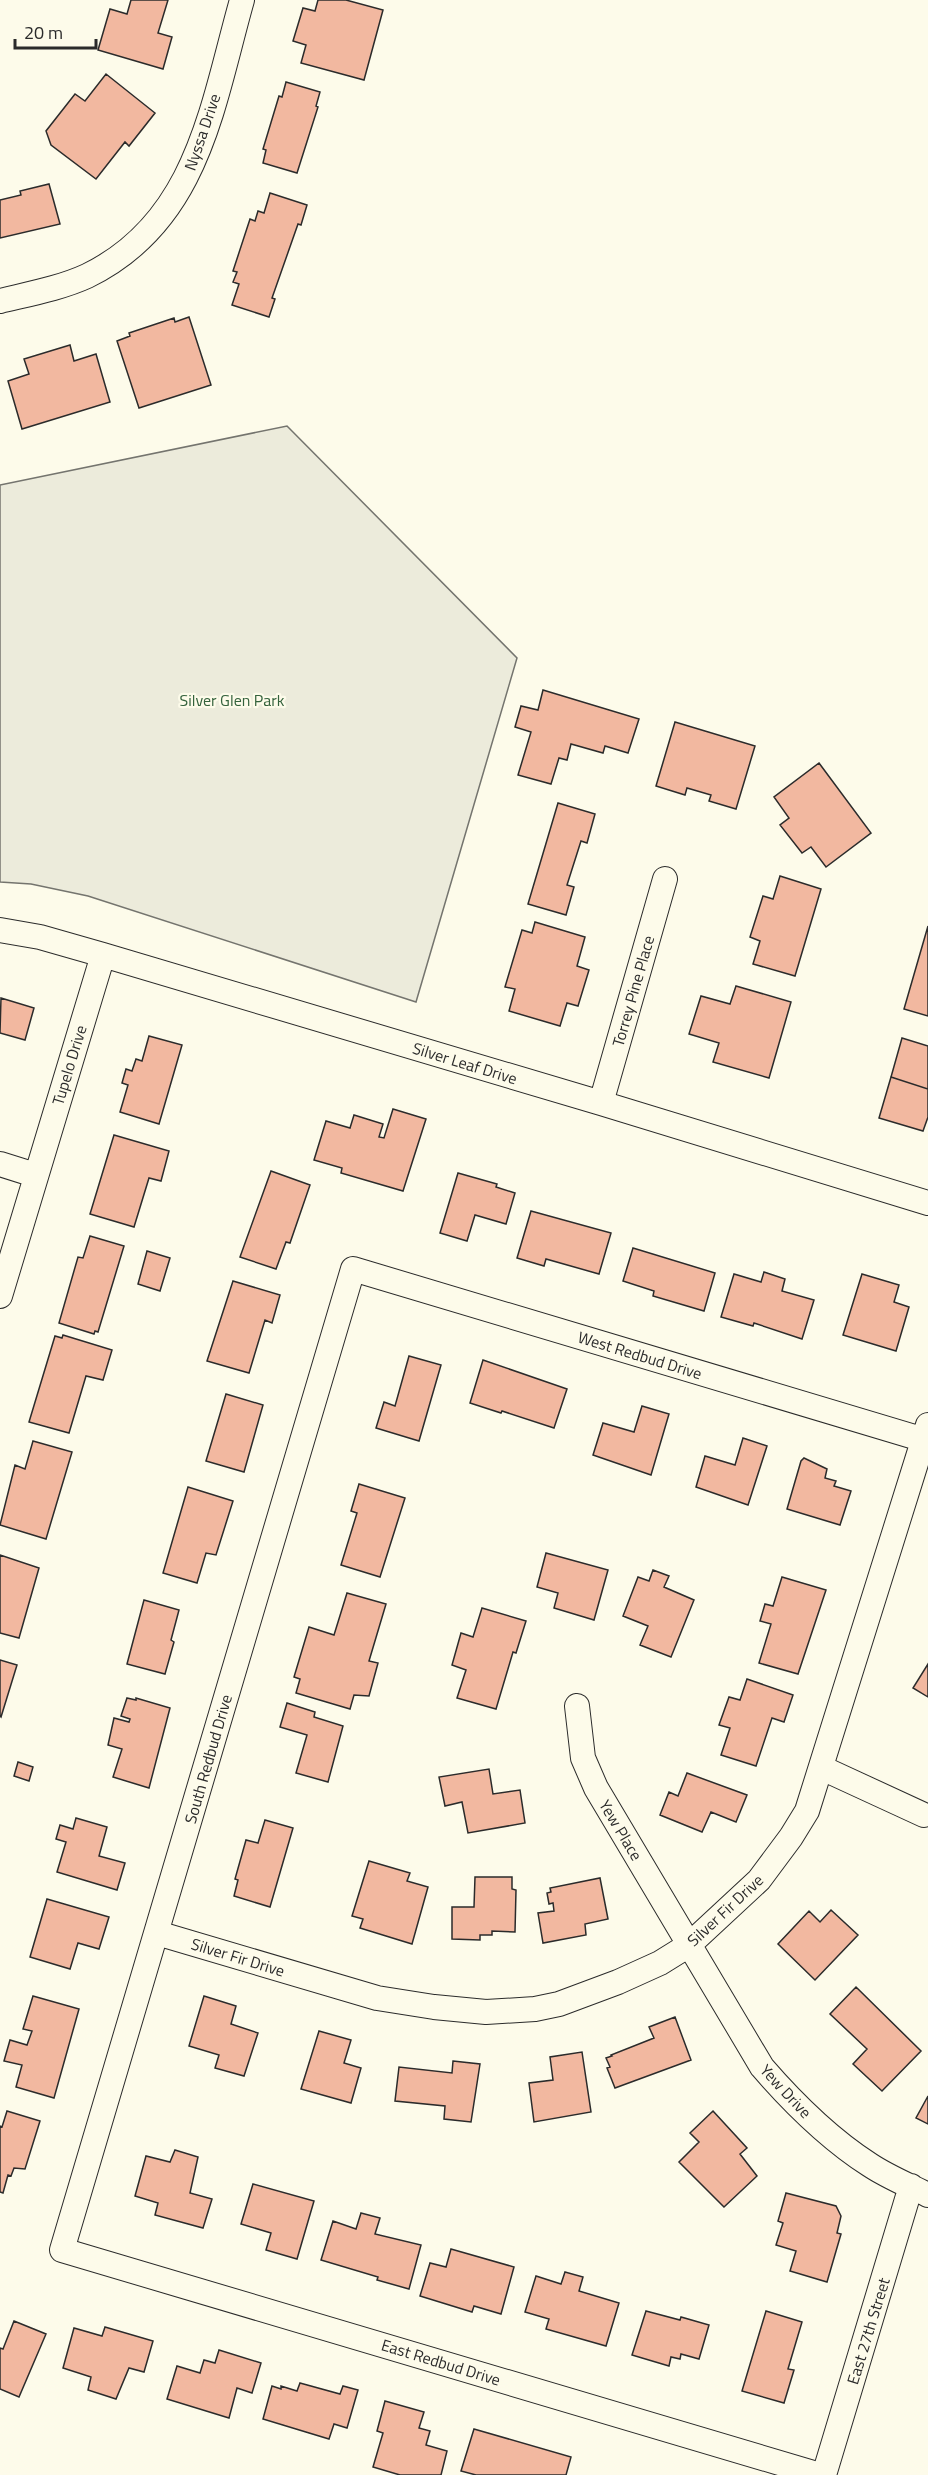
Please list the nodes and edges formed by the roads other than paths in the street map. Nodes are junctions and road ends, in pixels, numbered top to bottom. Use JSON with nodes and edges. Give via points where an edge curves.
{"nodes":[{"id":1,"x":242,"y":0,"type":"edge"},
{"id":2,"x":0,"y":301,"type":"edge"},
{"id":3,"x":665,"y":879,"type":"dead end"},
{"id":4,"x":0,"y":930,"type":"edge"},
{"id":5,"x":103,"y":955,"type":"junction"},
{"id":6,"x":601,"y":1103,"type":"junction"},
{"id":7,"x":0,"y":1164,"type":"edge"},
{"id":8,"x":35,"y":1175,"type":"junction"},
{"id":9,"x":928,"y":1203,"type":"edge"},
{"id":10,"x":353,"y":1269,"type":"joint"},
{"id":11,"x":0,"y":1296,"type":"edge"},
{"id":12,"x":927,"y":1435,"type":"edge"},
{"id":13,"x":577,"y":1706,"type":"dead end"},
{"id":14,"x":822,"y":1768,"type":"junction"},
{"id":15,"x":924,"y":1815,"type":"dead end"},
{"id":16,"x":157,"y":1933,"type":"junction"},
{"id":17,"x":689,"y":1945,"type":"junction"},
{"id":18,"x":920,"y":2191,"type":"edge"},
{"id":19,"x":62,"y":2250,"type":"joint"},
{"id":20,"x":822,"y":2475,"type":"edge"}],
"edges":[{"from":1,"to":2,"type":"street","name":"Nyssa Drive","via":[[193,167],[160,219],[115,260],[86,276]]},
{"from":3,"to":6,"type":"street","name":"Torrey Pine Place"},
{"from":4,"to":5,"type":"street","name":"Silver Leaf Drive"},
{"from":5,"to":6,"type":"street","name":"Silver Leaf Drive"},
{"from":5,"to":8,"type":"street","name":"Tupelo Drive"},
{"from":6,"to":9,"type":"street","name":"Silver Leaf Drive"},
{"from":7,"to":8,"type":"street"},
{"from":8,"to":11,"type":"street","name":"Tupelo Drive"},
{"from":10,"to":12,"type":"street","name":"West Redbud Drive"},
{"from":10,"to":16,"type":"street","name":"South Redbud Drive"},
{"from":12,"to":14,"type":"street","name":"Silver Fir Drive"},
{"from":13,"to":17,"type":"street","name":"Yew Place","via":[[583,1758],[596,1788]]},
{"from":14,"to":15,"type":"street"},
{"from":14,"to":17,"type":"street","name":"Silver Fir Drive","via":[[807,1811],[792,1837],[759,1880]]},
{"from":16,"to":17,"type":"street","name":"Silver Fir Drive","via":[[377,1998],[486,2012],[559,2004],[660,1963]]},
{"from":16,"to":19,"type":"street","name":"South Redbud Drive"},
{"from":17,"to":18,"type":"street","name":"Yew Drive","via":[[762,2067],[796,2106],[870,2165]]},
{"from":18,"to":20,"type":"street","name":"East 27th Street"},
{"from":19,"to":20,"type":"street","name":"East Redbud Drive"}]}
